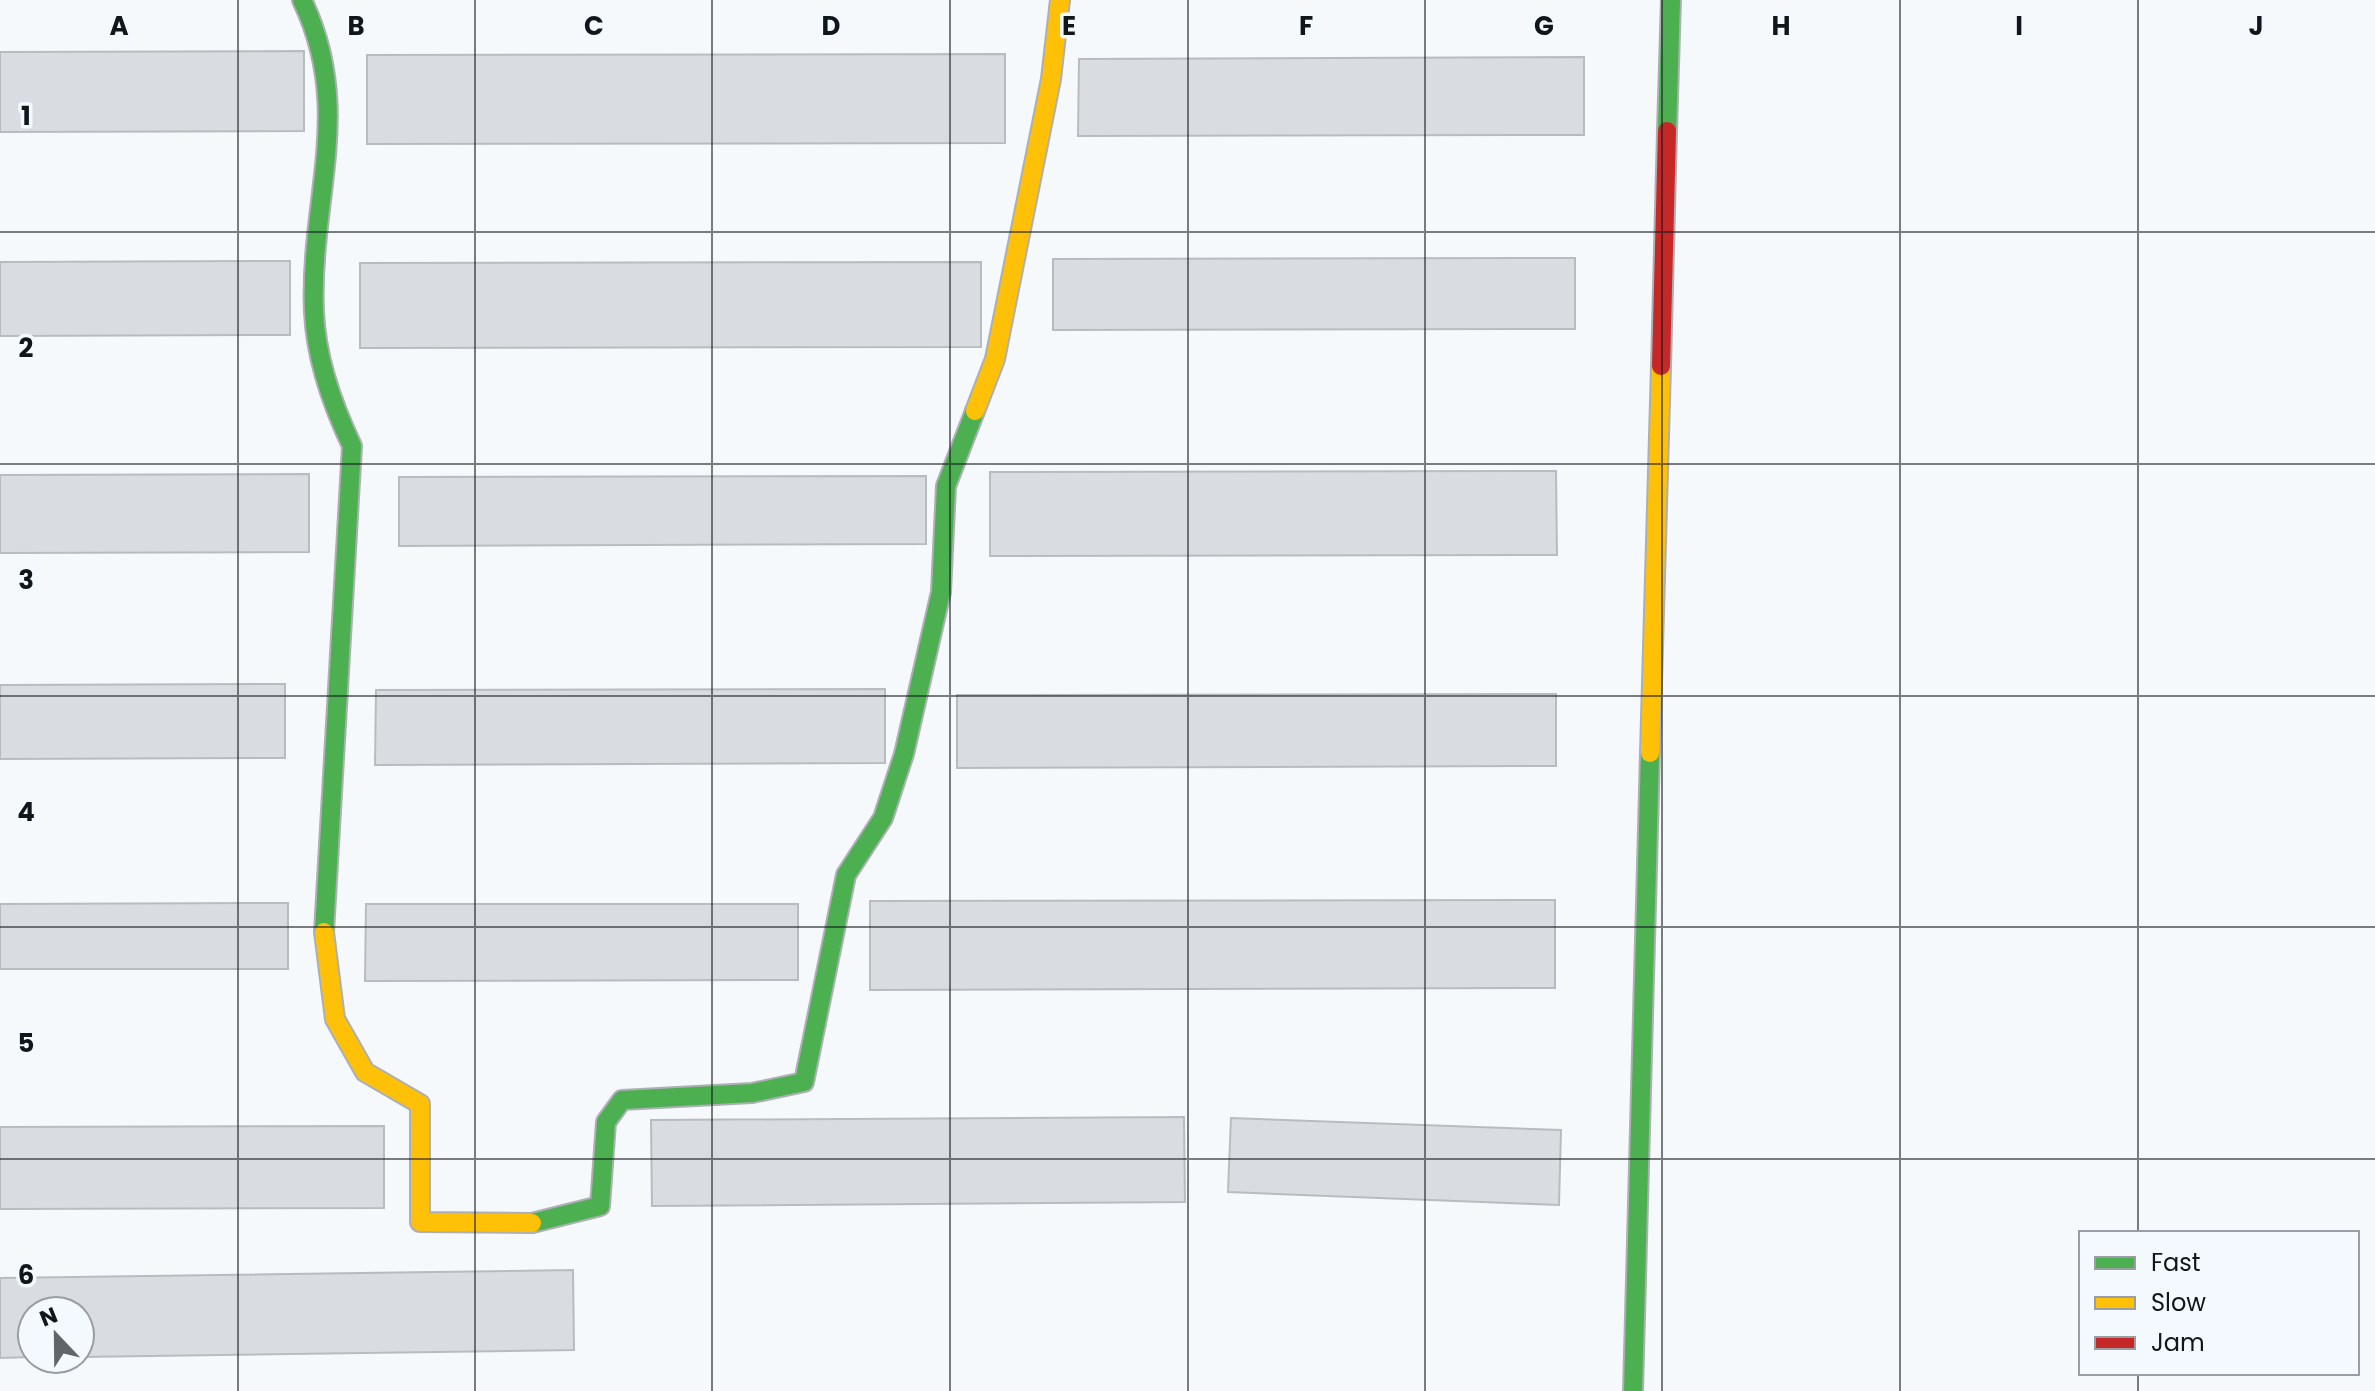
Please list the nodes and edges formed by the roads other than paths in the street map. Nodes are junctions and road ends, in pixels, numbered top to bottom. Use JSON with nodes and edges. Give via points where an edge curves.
{"nodes":[{"id":1,"x":302,"y":0,"type":"edge"},
{"id":2,"x":1060,"y":0,"type":"edge"},
{"id":3,"x":1671,"y":0,"type":"edge"},
{"id":4,"x":1633,"y":1391,"type":"edge"}],
"edges":[{"from":1,"to":2,"type":"street","via":[[329,60],[314,312],[331,405],[352,446],[323,941],[335,1019],[365,1072],[420,1104],[420,1222],[528,1224],[600,1206],[606,1122],[622,1100],[752,1093],[804,1082],[846,875],[883,818],[904,754],[941,592],[946,486],[995,359],[1051,79]]},
{"from":3,"to":4,"type":"street"}]}
